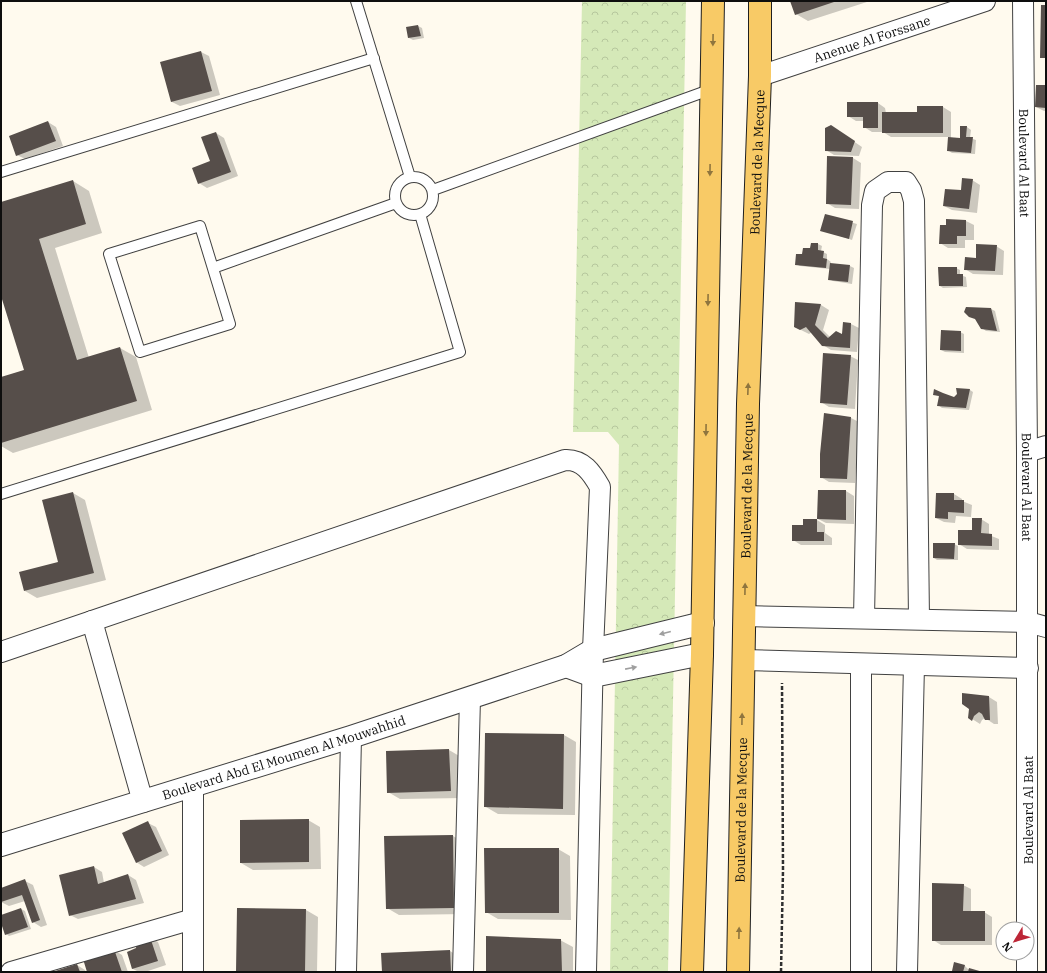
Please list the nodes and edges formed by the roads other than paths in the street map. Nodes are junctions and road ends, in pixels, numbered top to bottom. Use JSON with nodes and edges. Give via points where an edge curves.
{"nodes":[{"id":1,"x":356,"y":1,"type":"edge"},
{"id":2,"x":713,"y":1,"type":"edge"},
{"id":3,"x":760,"y":1,"type":"edge"},
{"id":4,"x":985,"y":1,"type":"edge"},
{"id":5,"x":1022,"y":1,"type":"edge"},
{"id":6,"x":374,"y":58,"type":"junction"},
{"id":7,"x":760,"y":76,"type":"junction"},
{"id":8,"x":712,"y":89,"type":"junction"},
{"id":9,"x":1,"y":172,"type":"edge"},
{"id":10,"x":410,"y":177,"type":"junction"},
{"id":11,"x":433,"y":190,"type":"junction"},
{"id":12,"x":396,"y":203,"type":"junction"},
{"id":13,"x":420,"y":214,"type":"junction"},
{"id":14,"x":213,"y":268,"type":"junction"},
{"id":15,"x":1046,"y":446,"type":"edge"},
{"id":16,"x":1027,"y":452,"type":"junction"},
{"id":17,"x":1,"y":494,"type":"edge"},
{"id":18,"x":744,"y":616,"type":"junction"},
{"id":19,"x":864,"y":618,"type":"junction"},
{"id":20,"x":920,"y":619,"type":"junction"},
{"id":21,"x":92,"y":621,"type":"junction"},
{"id":22,"x":703,"y":623,"type":"junction"},
{"id":23,"x":1037,"y":624,"type":"edge"},
{"id":24,"x":594,"y":650,"type":"junction"},
{"id":25,"x":1,"y":652,"type":"edge"},
{"id":26,"x":702,"y":654,"type":"junction"},
{"id":27,"x":744,"y":660,"type":"junction"},
{"id":28,"x":861,"y":664,"type":"junction"},
{"id":29,"x":914,"y":665,"type":"junction"},
{"id":30,"x":566,"y":666,"type":"junction"},
{"id":31,"x":1028,"y":668,"type":"junction"},
{"id":32,"x":593,"y":676,"type":"junction"},
{"id":33,"x":470,"y":698,"type":"junction"},
{"id":34,"x":351,"y":737,"type":"junction"},
{"id":35,"x":193,"y":786,"type":"junction"},
{"id":36,"x":142,"y":802,"type":"junction"},
{"id":37,"x":1,"y":846,"type":"edge"},
{"id":38,"x":193,"y":919,"type":"junction"},
{"id":39,"x":11,"y":972,"type":"edge"},
{"id":40,"x":193,"y":972,"type":"edge"},
{"id":41,"x":346,"y":972,"type":"edge"},
{"id":42,"x":462,"y":972,"type":"edge"},
{"id":43,"x":586,"y":972,"type":"edge"},
{"id":44,"x":692,"y":972,"type":"edge"},
{"id":45,"x":738,"y":972,"type":"edge"},
{"id":46,"x":861,"y":972,"type":"edge"},
{"id":47,"x":907,"y":972,"type":"edge"},
{"id":48,"x":1027,"y":972,"type":"edge"}],
"edges":[{"from":1,"to":6,"type":"lane"},
{"from":2,"to":8,"type":"main road","one_way":true},
{"from":3,"to":7,"type":"main road","name":"Boulevard de la Mecque"},
{"from":4,"to":7,"type":"street","name":"Anenue Al Forssane"},
{"from":5,"to":16,"type":"street","name":"Boulevard Al Baat"},
{"from":6,"to":9,"type":"lane"},
{"from":6,"to":10,"type":"lane"},
{"from":18,"to":7,"type":"main road","name":"Boulevard de la Mecque","one_way":true,"via":[[748,404]]},
{"from":8,"to":11,"type":"lane"},
{"from":8,"to":22,"type":"main road","one_way":true},
{"from":10,"to":11,"type":"lane","via":[[426,180]]},
{"from":10,"to":12,"type":"lane","via":[[398,185]]},
{"from":11,"to":13,"type":"lane","via":[[432,203]]},
{"from":12,"to":13,"type":"lane","via":[[405,212]]},
{"from":12,"to":14,"type":"lane"},
{"from":13,"to":17,"type":"lane","via":[[460,352]]},
{"from":14,"to":14,"type":"lane","via":[[200,226],[109,254],[140,352],[230,324]]},
{"from":15,"to":16,"type":"street"},
{"from":16,"to":23,"type":"street","name":"Boulevard Al Baat"},
{"from":18,"to":19,"type":"street"},
{"from":18,"to":27,"type":"main road","name":"Boulevard de la Mecque"},
{"from":19,"to":20,"type":"street"},
{"from":19,"to":20,"type":"street","via":[[872,205],[875,191],[888,182],[906,182],[914,201]]},
{"from":20,"to":23,"type":"street"},
{"from":21,"to":24,"type":"street","via":[[565,460],[573,460],[582,463],[593,474],[600,488]]},
{"from":21,"to":25,"type":"street"},
{"from":21,"to":36,"type":"street"},
{"from":22,"to":24,"type":"street","name":"Boulevard Abd El Moumen Al Mouwahhid","one_way":true},
{"from":22,"to":26,"type":"main road"},
{"from":23,"to":31,"type":"street","name":"Boulevard Al Baat"},
{"from":24,"to":30,"type":"street","name":"Boulevard Abd El Moumen Al Mouwahhid"},
{"from":24,"to":32,"type":"street"},
{"from":32,"to":26,"type":"street","one_way":true},
{"from":26,"to":44,"type":"main road"},
{"from":27,"to":28,"type":"street"},
{"from":45,"to":27,"type":"main road","name":"Boulevard de la Mecque","one_way":true},
{"from":28,"to":29,"type":"street"},
{"from":28,"to":46,"type":"street"},
{"from":29,"to":31,"type":"street"},
{"from":29,"to":47,"type":"street"},
{"from":30,"to":32,"type":"street"},
{"from":30,"to":33,"type":"street","name":"Boulevard Abd El Moumen Al Mouwahhid"},
{"from":31,"to":48,"type":"street","name":"Boulevard Al Baat"},
{"from":32,"to":43,"type":"street"},
{"from":33,"to":34,"type":"street","name":"Boulevard Abd El Moumen Al Mouwahhid"},
{"from":33,"to":42,"type":"street"},
{"from":34,"to":35,"type":"street","name":"Boulevard Abd El Moumen Al Mouwahhid"},
{"from":34,"to":41,"type":"street"},
{"from":35,"to":36,"type":"street","name":"Boulevard Abd El Moumen Al Mouwahhid"},
{"from":35,"to":38,"type":"street"},
{"from":36,"to":37,"type":"street","name":"Boulevard Abd El Moumen Al Mouwahhid"},
{"from":38,"to":39,"type":"street"},
{"from":38,"to":40,"type":"street"}]}
